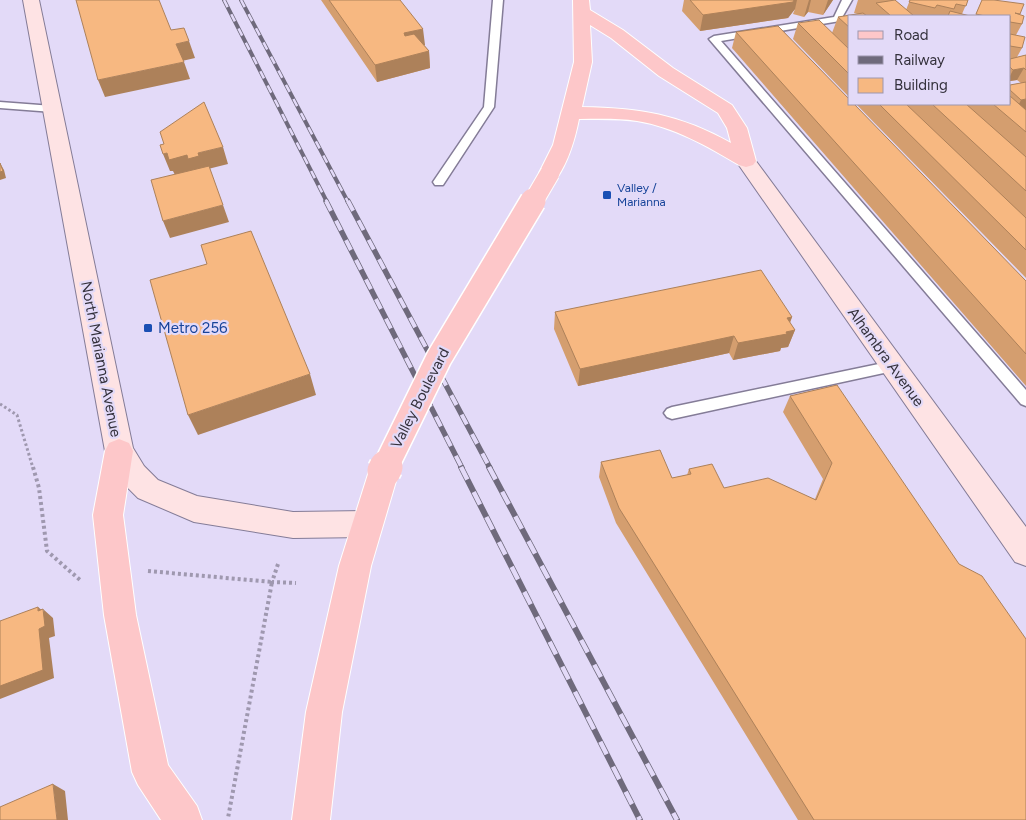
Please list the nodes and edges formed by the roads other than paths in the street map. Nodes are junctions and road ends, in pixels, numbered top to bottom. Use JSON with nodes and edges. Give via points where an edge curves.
{"nodes":[{"id":1,"x":31,"y":0,"type":"edge"},
{"id":2,"x":498,"y":0,"type":"edge"},
{"id":3,"x":847,"y":0,"type":"edge"},
{"id":4,"x":581,"y":6,"type":"edge"},
{"id":5,"x":837,"y":19,"type":"junction"},
{"id":6,"x":848,"y":21,"type":"edge"},
{"id":7,"x":0,"y":105,"type":"edge"},
{"id":8,"x":53,"y":109,"type":"junction"},
{"id":9,"x":572,"y":114,"type":"junction"},
{"id":10,"x":746,"y":161,"type":"junction"},
{"id":11,"x":439,"y":182,"type":"dead end"},
{"id":12,"x":893,"y":366,"type":"junction"},
{"id":13,"x":1026,"y":400,"type":"edge"},
{"id":14,"x":672,"y":414,"type":"dead end"},
{"id":15,"x":119,"y":451,"type":"junction"},
{"id":16,"x":366,"y":524,"type":"junction"},
{"id":17,"x":1023,"y":544,"type":"edge"},
{"id":18,"x":183,"y":820,"type":"edge"},
{"id":19,"x":311,"y":820,"type":"edge"}],
"edges":[{"from":1,"to":8,"type":"main road","name":"North Marianna Avenue"},
{"from":2,"to":11,"type":"lane","via":[[489,107]]},
{"from":3,"to":5,"type":"lane"},
{"from":4,"to":9,"type":"main road","name":"Valley Boulevard","via":[[584,62]]},
{"from":4,"to":10,"type":"main road","via":[[666,72],[725,109],[736,128]]},
{"from":5,"to":6,"type":"lane"},
{"from":5,"to":13,"type":"lane","via":[[714,39]]},
{"from":7,"to":8,"type":"lane"},
{"from":8,"to":15,"type":"main road","name":"North Marianna Avenue"},
{"from":9,"to":10,"type":"main road","via":[[638,115],[684,127]]},
{"from":9,"to":16,"type":"main road","name":"Valley Boulevard","bridge":true,"via":[[550,173],[439,358],[384,471]]},
{"from":10,"to":12,"type":"main road","name":"Alhambra Avenue"},
{"from":12,"to":14,"type":"lane"},
{"from":12,"to":17,"type":"main road","name":"Alhambra Avenue"},
{"from":15,"to":16,"type":"main road","name":"North Marianna Avenue","via":[[134,475],[148,489],[194,509],[293,525]]},
{"from":15,"to":18,"type":"main road","via":[[108,515],[120,615],[152,772]]},
{"from":16,"to":19,"type":"main road","name":"Valley Boulevard","via":[[354,566],[324,712]]}]}
